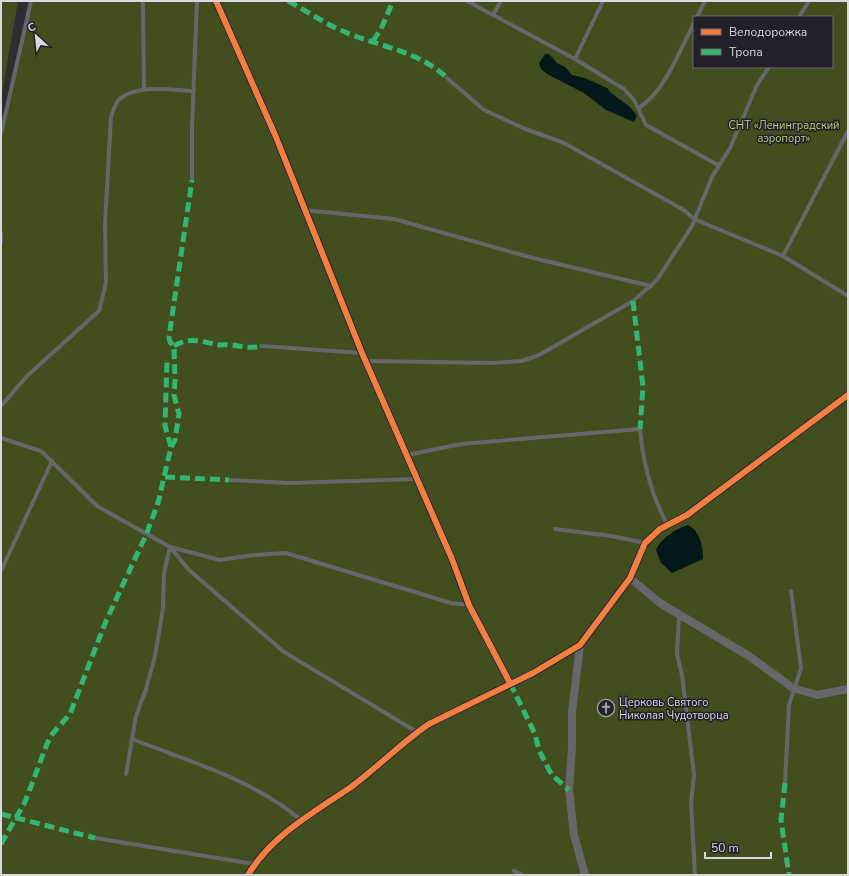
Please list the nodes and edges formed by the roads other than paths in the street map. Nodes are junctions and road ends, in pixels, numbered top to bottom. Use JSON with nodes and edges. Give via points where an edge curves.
{"nodes":[{"id":1,"x":31,"y":1,"type":"edge"},
{"id":2,"x":143,"y":1,"type":"edge"},
{"id":3,"x":197,"y":1,"type":"edge"},
{"id":4,"x":216,"y":1,"type":"edge"},
{"id":5,"x":467,"y":1,"type":"edge"},
{"id":6,"x":501,"y":1,"type":"edge"},
{"id":7,"x":603,"y":1,"type":"edge"},
{"id":8,"x":706,"y":1,"type":"edge"},
{"id":9,"x":809,"y":1,"type":"edge"},
{"id":10,"x":493,"y":16,"type":"junction"},
{"id":11,"x":698,"y":16,"type":"edge"},
{"id":12,"x":801,"y":16,"type":"edge"},
{"id":13,"x":693,"y":25,"type":"edge"},
{"id":14,"x":575,"y":59,"type":"junction"},
{"id":15,"x":768,"y":68,"type":"edge"},
{"id":16,"x":447,"y":78,"type":"dead end"},
{"id":17,"x":144,"y":89,"type":"junction"},
{"id":18,"x":194,"y":91,"type":"junction"},
{"id":19,"x":639,"y":108,"type":"junction"},
{"id":20,"x":848,"y":131,"type":"edge"},
{"id":21,"x":1,"y":134,"type":"edge"},
{"id":22,"x":718,"y":165,"type":"junction"},
{"id":23,"x":192,"y":180,"type":"dead end"},
{"id":24,"x":304,"y":210,"type":"junction"},
{"id":25,"x":694,"y":218,"type":"junction"},
{"id":26,"x":1,"y":233,"type":"edge"},
{"id":27,"x":1,"y":242,"type":"edge"},
{"id":28,"x":783,"y":256,"type":"junction"},
{"id":29,"x":651,"y":286,"type":"junction"},
{"id":30,"x":848,"y":296,"type":"edge"},
{"id":31,"x":261,"y":346,"type":"dead end"},
{"id":32,"x":362,"y":353,"type":"junction"},
{"id":33,"x":366,"y":361,"type":"junction"},
{"id":34,"x":848,"y":395,"type":"edge"},
{"id":35,"x":1,"y":406,"type":"edge"},
{"id":36,"x":1,"y":438,"type":"edge"},
{"id":37,"x":407,"y":455,"type":"junction"},
{"id":38,"x":52,"y":461,"type":"junction"},
{"id":39,"x":417,"y":478,"type":"junction"},
{"id":40,"x":229,"y":480,"type":"dead end"},
{"id":41,"x":667,"y":524,"type":"junction"},
{"id":42,"x":555,"y":529,"type":"dead end"},
{"id":43,"x":644,"y":543,"type":"junction"},
{"id":44,"x":170,"y":547,"type":"junction"},
{"id":45,"x":1,"y":571,"type":"edge"},
{"id":46,"x":630,"y":578,"type":"junction"},
{"id":47,"x":791,"y":591,"type":"dead end"},
{"id":48,"x":469,"y":605,"type":"junction"},
{"id":49,"x":679,"y":615,"type":"junction"},
{"id":50,"x":580,"y":645,"type":"junction"},
{"id":51,"x":510,"y":683,"type":"junction"},
{"id":52,"x":796,"y":689,"type":"junction"},
{"id":53,"x":848,"y":689,"type":"edge"},
{"id":54,"x":417,"y":732,"type":"junction"},
{"id":55,"x":132,"y":739,"type":"junction"},
{"id":56,"x":126,"y":774,"type":"dead end"},
{"id":57,"x":785,"y":783,"type":"dead end"},
{"id":58,"x":301,"y":820,"type":"junction"},
{"id":59,"x":95,"y":838,"type":"dead end"},
{"id":60,"x":254,"y":864,"type":"junction"},
{"id":61,"x":514,"y":871,"type":"dead end"},
{"id":62,"x":248,"y":875,"type":"edge"},
{"id":63,"x":523,"y":875,"type":"edge"},
{"id":64,"x":585,"y":875,"type":"edge"},
{"id":65,"x":695,"y":875,"type":"edge"}],
"edges":[{"from":1,"to":21,"type":"lane"},
{"from":2,"to":17,"type":"lane"},
{"from":3,"to":18,"type":"lane"},
{"from":4,"to":24,"type":"street","via":[[276,137]]},
{"from":5,"to":10,"type":"lane"},
{"from":6,"to":10,"type":"lane"},
{"from":7,"to":14,"type":"lane"},
{"from":8,"to":11,"type":"lane"},
{"from":9,"to":12,"type":"lane"},
{"from":10,"to":14,"type":"lane"},
{"from":13,"to":19,"type":"lane","via":[[658,90],[649,102]]},
{"from":14,"to":19,"type":"lane","via":[[624,89]]},
{"from":15,"to":22,"type":"lane","via":[[757,86],[730,148]]},
{"from":16,"to":25,"type":"lane","via":[[484,110],[564,143]]},
{"from":17,"to":18,"type":"lane"},
{"from":17,"to":35,"type":"lane","via":[[121,98],[111,117],[105,224],[106,282],[99,311],[27,376]]},
{"from":18,"to":23,"type":"lane"},
{"from":19,"to":22,"type":"lane","via":[[646,125]]},
{"from":20,"to":28,"type":"lane"},
{"from":22,"to":25,"type":"lane"},
{"from":24,"to":29,"type":"lane","via":[[394,219],[534,258]]},
{"from":24,"to":32,"type":"street"},
{"from":25,"to":28,"type":"lane"},
{"from":25,"to":29,"type":"lane","via":[[692,226]]},
{"from":26,"to":27,"type":"lane"},
{"from":28,"to":30,"type":"lane"},
{"from":29,"to":33,"type":"lane","via":[[633,301],[539,355],[522,361]]},
{"from":31,"to":32,"type":"lane"},
{"from":32,"to":33,"type":"street"},
{"from":33,"to":37,"type":"street"},
{"from":34,"to":41,"type":"street","via":[[687,514]]},
{"from":36,"to":38,"type":"lane","via":[[41,451]]},
{"from":37,"to":39,"type":"street"},
{"from":37,"to":41,"type":"lane","via":[[461,444],[640,429],[642,453],[650,486]]},
{"from":38,"to":44,"type":"lane","via":[[97,506]]},
{"from":38,"to":45,"type":"lane"},
{"from":39,"to":40,"type":"lane","via":[[290,483]]},
{"from":39,"to":48,"type":"street"},
{"from":41,"to":43,"type":"street"},
{"from":42,"to":43,"type":"lane"},
{"from":43,"to":46,"type":"street"},
{"from":44,"to":48,"type":"lane","via":[[220,560],[286,553],[452,603]]},
{"from":44,"to":54,"type":"lane","via":[[189,570],[284,652]]},
{"from":44,"to":55,"type":"lane","via":[[164,573],[163,608],[154,656],[136,716]]},
{"from":46,"to":49,"type":"street"},
{"from":46,"to":50,"type":"street"},
{"from":47,"to":52,"type":"lane","via":[[801,668]]},
{"from":48,"to":51,"type":"street"},
{"from":49,"to":52,"type":"street","via":[[749,656]]},
{"from":49,"to":65,"type":"lane","via":[[677,654],[682,675],[694,775],[691,803]]},
{"from":50,"to":51,"type":"street","via":[[533,673]]},
{"from":50,"to":64,"type":"street","via":[[572,712],[569,790],[574,836]]},
{"from":51,"to":54,"type":"street"},
{"from":52,"to":53,"type":"street","via":[[817,695]]},
{"from":52,"to":57,"type":"lane","via":[[789,705]]},
{"from":54,"to":58,"type":"street","via":[[350,787]]},
{"from":55,"to":56,"type":"lane"},
{"from":55,"to":58,"type":"lane","via":[[237,779],[284,805]]},
{"from":58,"to":60,"type":"street","via":[[267,848]]},
{"from":59,"to":60,"type":"lane"},
{"from":60,"to":62,"type":"street"},
{"from":61,"to":63,"type":"lane"}]}
